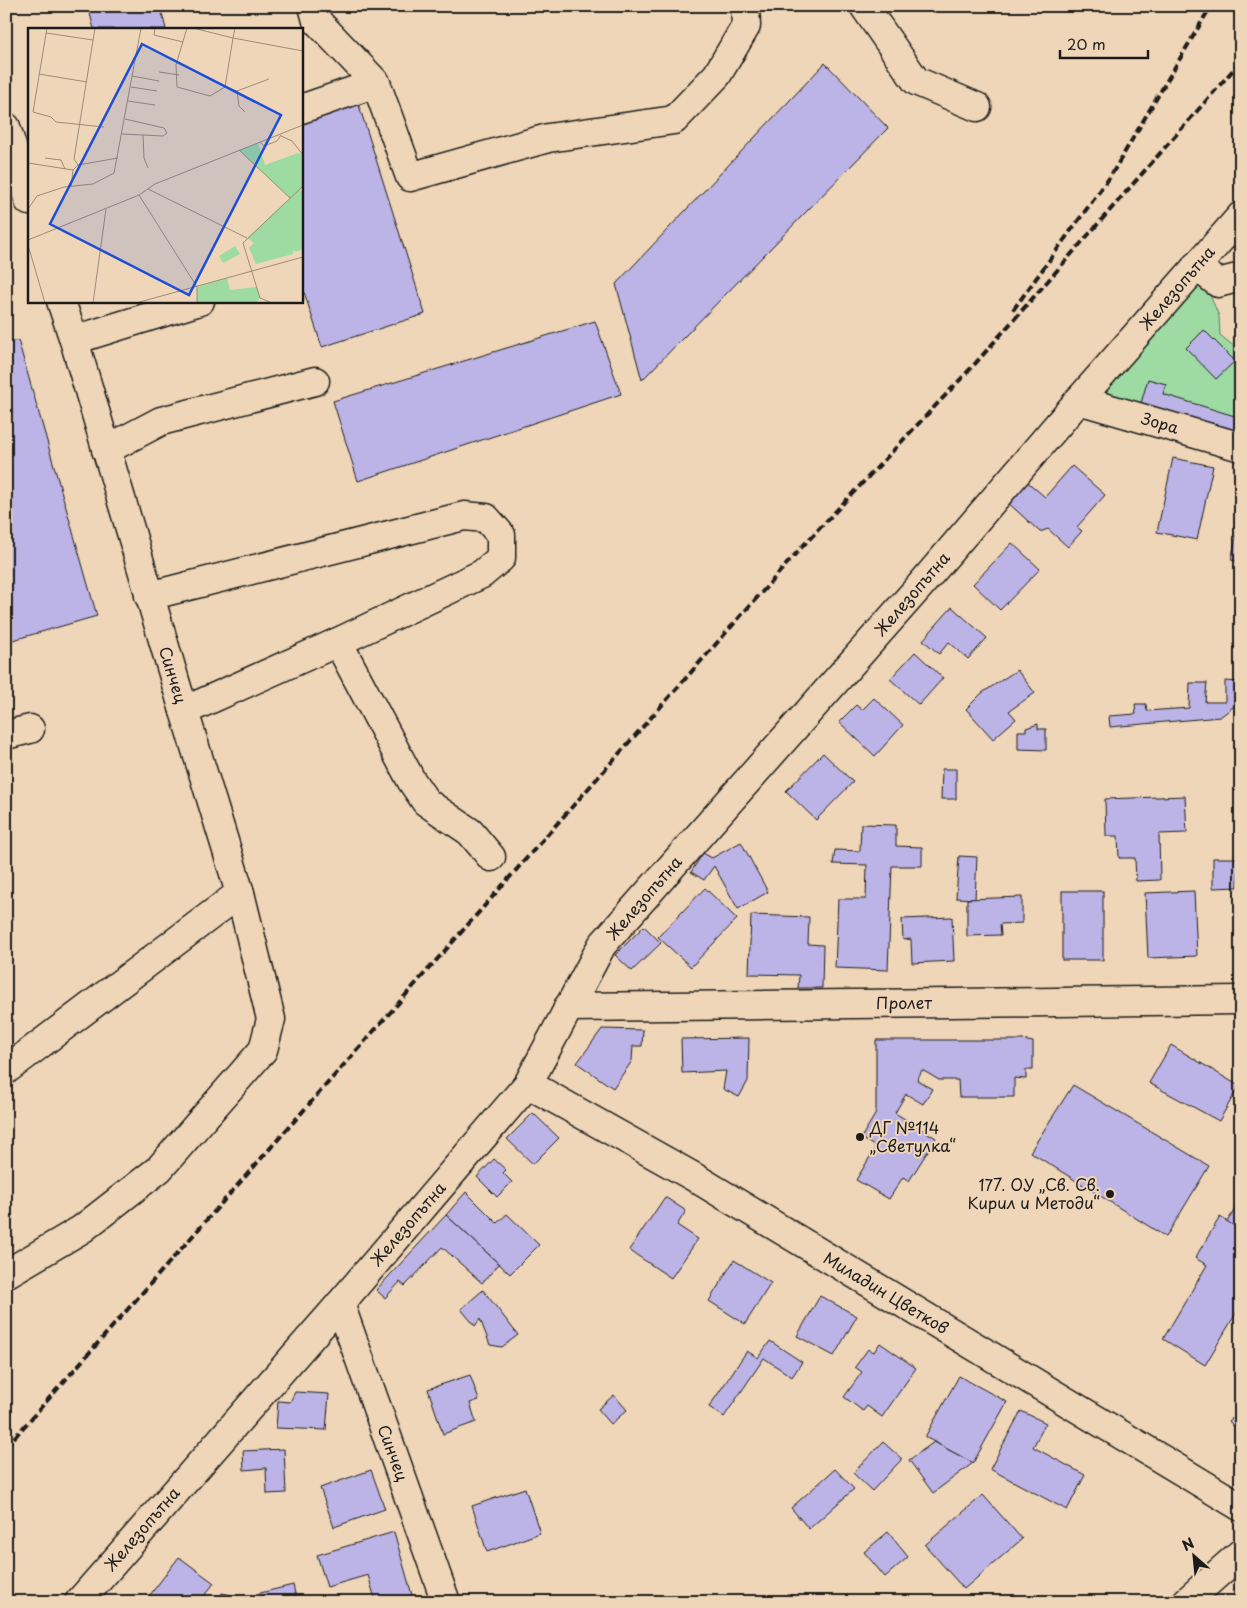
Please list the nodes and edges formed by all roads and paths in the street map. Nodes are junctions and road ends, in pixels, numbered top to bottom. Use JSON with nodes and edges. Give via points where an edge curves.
{"nodes":[{"id":1,"x":312,"y":6,"type":"edge"},
{"id":2,"x":745,"y":6,"type":"edge"},
{"id":3,"x":864,"y":6,"type":"edge"},
{"id":4,"x":376,"y":82,"type":"junction"},
{"id":5,"x":977,"y":107,"type":"dead end"},
{"id":6,"x":302,"y":109,"type":"edge"},
{"id":7,"x":6,"y":127,"type":"edge"},
{"id":8,"x":28,"y":198,"type":"edge"},
{"id":9,"x":1241,"y":216,"type":"edge"},
{"id":10,"x":1196,"y":266,"type":"junction"},
{"id":11,"x":1241,"y":277,"type":"edge"},
{"id":12,"x":61,"y":302,"type":"edge"},
{"id":13,"x":197,"y":302,"type":"edge"},
{"id":14,"x":74,"y":340,"type":"junction"},
{"id":15,"x":315,"y":381,"type":"dead end"},
{"id":16,"x":1079,"y":400,"type":"junction"},
{"id":17,"x":1241,"y":447,"type":"edge"},
{"id":18,"x":106,"y":450,"type":"junction"},
{"id":19,"x":150,"y":596,"type":"junction"},
{"id":20,"x":338,"y":642,"type":"junction"},
{"id":21,"x":184,"y":711,"type":"junction"},
{"id":22,"x":491,"y":857,"type":"dead end"},
{"id":23,"x":240,"y":893,"type":"junction"},
{"id":24,"x":1241,"y":1000,"type":"edge"},
{"id":25,"x":568,"y":1008,"type":"junction"},
{"id":26,"x":6,"y":1070,"type":"edge"},
{"id":27,"x":528,"y":1084,"type":"junction"},
{"id":28,"x":9,"y":1265,"type":"edge"},
{"id":29,"x":340,"y":1304,"type":"junction"},
{"id":30,"x":1241,"y":1507,"type":"edge"},
{"id":31,"x":1241,"y":1552,"type":"edge"},
{"id":32,"x":79,"y":1602,"type":"edge"},
{"id":33,"x":446,"y":1602,"type":"edge"},
{"id":34,"x":1186,"y":1602,"type":"edge"}],
"edges":[{"from":1,"to":4,"type":"street","via":[[318,21]]},
{"from":2,"to":4,"type":"street","via":[[746,26],[717,76],[674,120],[548,138],[410,177]]},
{"from":3,"to":5,"type":"street","via":[[916,81]]},
{"from":4,"to":6,"type":"street"},
{"from":7,"to":8,"type":"street"},
{"from":9,"to":10,"type":"street","name":"Железопътна"},
{"from":10,"to":11,"type":"street","via":[[1218,283]]},
{"from":10,"to":16,"type":"street","name":"Железопътна"},
{"from":12,"to":14,"type":"street","name":"Синчец"},
{"from":13,"to":14,"type":"street"},
{"from":14,"to":18,"type":"street","name":"Синчец"},
{"from":15,"to":18,"type":"street","via":[[160,421]]},
{"from":16,"to":17,"type":"street","name":"Зора"},
{"from":16,"to":25,"type":"street","name":"Железопътна","via":[[919,587],[602,945]]},
{"from":18,"to":19,"type":"street","name":"Синчец"},
{"from":19,"to":20,"type":"street","via":[[464,516],[486,518],[501,535],[501,558],[482,574]]},
{"from":19,"to":21,"type":"street","name":"Синчец"},
{"from":20,"to":21,"type":"street"},
{"from":20,"to":22,"type":"street","via":[[411,780],[426,802],[470,832]]},
{"from":21,"to":23,"type":"street","name":"Синчец"},
{"from":23,"to":26,"type":"street"},
{"from":23,"to":28,"type":"street","name":"Синчец","via":[[271,1019],[263,1050],[159,1169],[82,1229]]},
{"from":24,"to":25,"type":"street","name":"Пролет"},
{"from":25,"to":27,"type":"street","name":"Железопътна"},
{"from":27,"to":29,"type":"street","name":"Железопътна"},
{"from":27,"to":30,"type":"street","name":"Миладин Цветков","via":[[694,1177]]},
{"from":29,"to":32,"type":"street","name":"Железопътна"},
{"from":29,"to":33,"type":"street","name":"Синчец"},
{"from":31,"to":34,"type":"street"}]}
